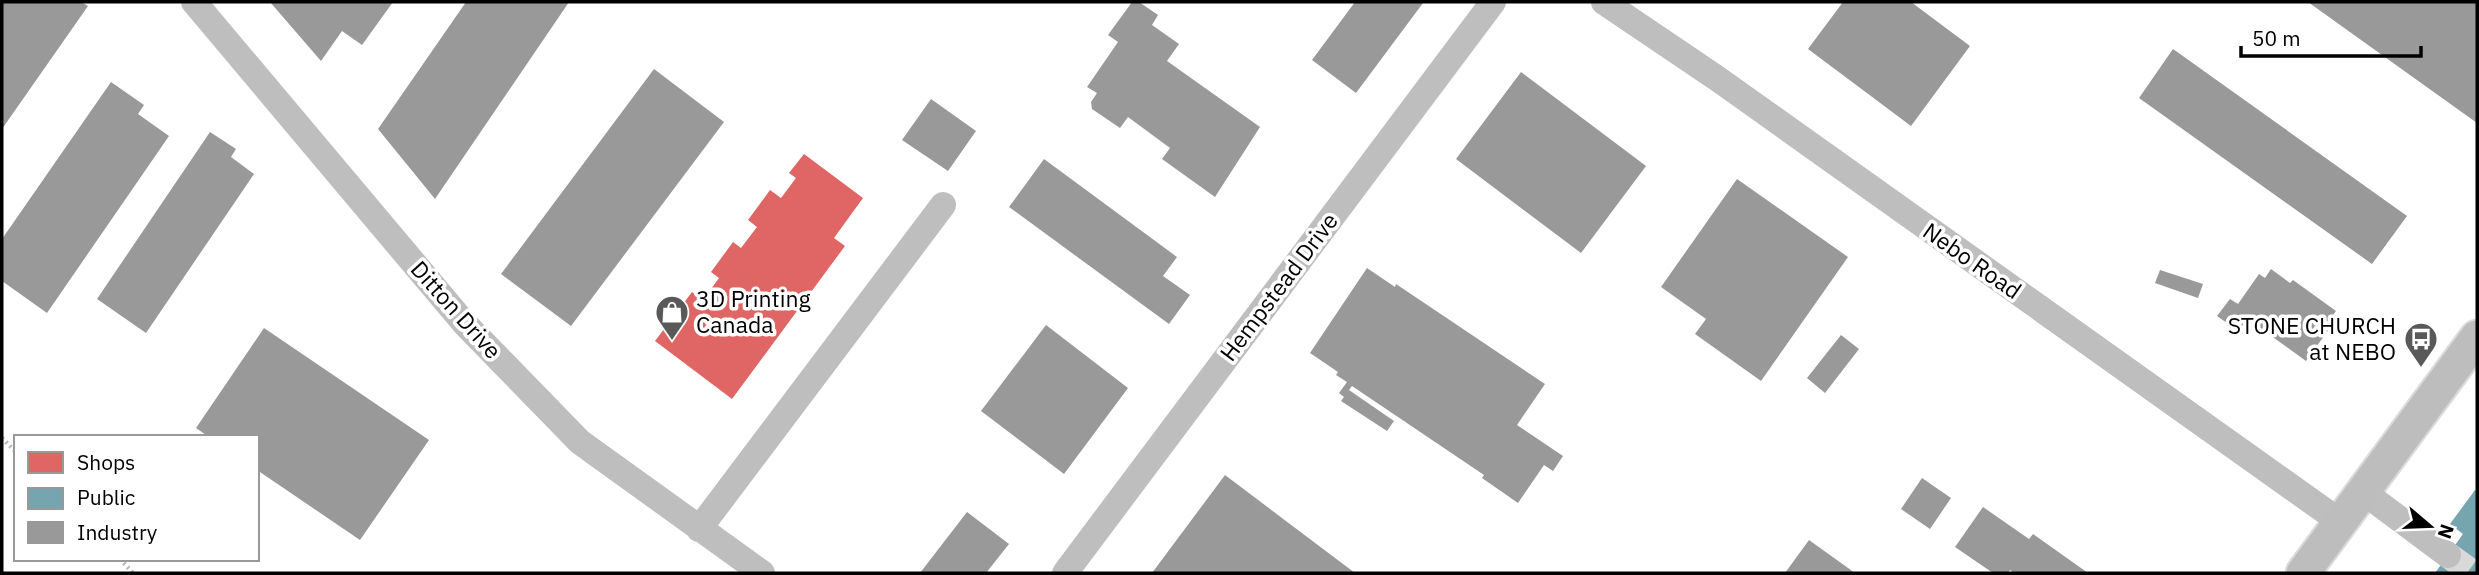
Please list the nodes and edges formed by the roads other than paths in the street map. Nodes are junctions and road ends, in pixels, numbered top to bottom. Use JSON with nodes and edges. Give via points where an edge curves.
{"nodes":[{"id":1,"x":194,"y":2,"type":"edge"},
{"id":2,"x":1493,"y":2,"type":"edge"},
{"id":3,"x":1604,"y":2,"type":"edge"},
{"id":4,"x":943,"y":205,"type":"dead end"},
{"id":5,"x":2477,"y":337,"type":"edge"},
{"id":6,"x":2362,"y":491,"type":"junction"},
{"id":7,"x":2339,"y":521,"type":"junction"},
{"id":8,"x":699,"y":528,"type":"junction"},
{"id":9,"x":2448,"y":555,"type":"tunnel mouth"},
{"id":10,"x":762,"y":573,"type":"edge"},
{"id":11,"x":1065,"y":573,"type":"edge"},
{"id":12,"x":2303,"y":573,"type":"edge"}],
"edges":[{"from":1,"to":8,"type":"street","name":"Ditton Drive","via":[[465,324],[580,442]]},
{"from":2,"to":11,"type":"street","name":"Hempstead Drive"},
{"from":3,"to":7,"type":"street","name":"Nebo Road"},
{"from":4,"to":8,"type":"street"},
{"from":5,"to":6,"type":"main road"},
{"from":6,"to":7,"type":"main road"},
{"from":6,"to":9,"type":"street"},
{"from":7,"to":12,"type":"main road"},
{"from":8,"to":10,"type":"street","name":"Ditton Drive"}]}
